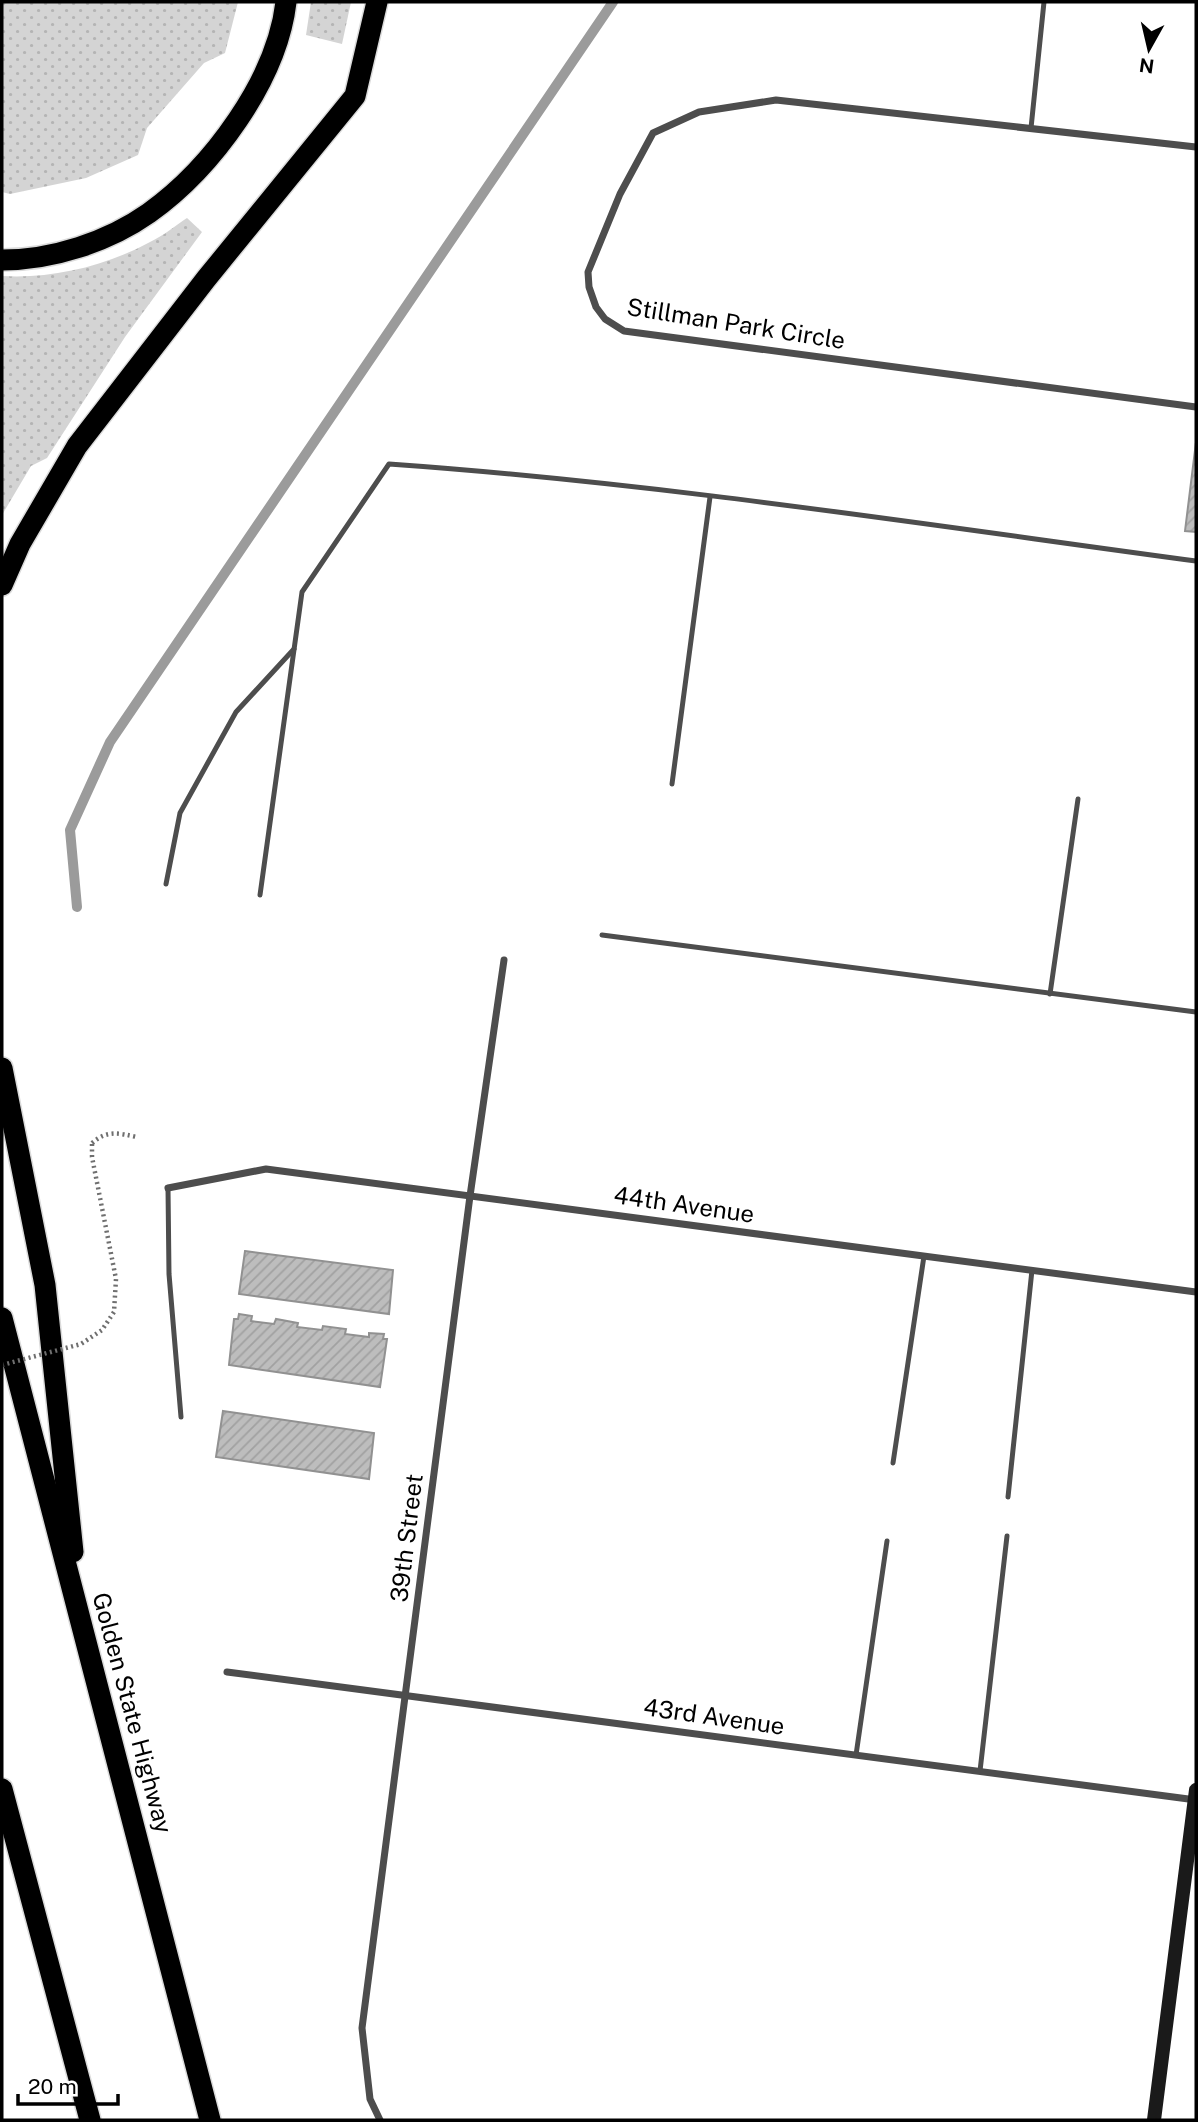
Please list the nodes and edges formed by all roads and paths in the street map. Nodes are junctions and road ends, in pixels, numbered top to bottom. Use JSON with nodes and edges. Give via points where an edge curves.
{"nodes":[{"id":1,"x":286,"y":2,"type":"edge"},
{"id":2,"x":377,"y":2,"type":"edge"},
{"id":3,"x":1044,"y":2,"type":"edge"},
{"id":4,"x":1031,"y":128,"type":"junction"},
{"id":5,"x":1196,"y":147,"type":"edge"},
{"id":6,"x":2,"y":260,"type":"edge"},
{"id":7,"x":1196,"y":407,"type":"edge"},
{"id":8,"x":710,"y":497,"type":"junction"},
{"id":9,"x":1196,"y":561,"type":"edge"},
{"id":10,"x":2,"y":585,"type":"edge"},
{"id":11,"x":294,"y":649,"type":"junction"},
{"id":12,"x":672,"y":784,"type":"dead end"},
{"id":13,"x":1078,"y":800,"type":"dead end"},
{"id":14,"x":166,"y":884,"type":"dead end"},
{"id":15,"x":260,"y":895,"type":"dead end"},
{"id":16,"x":602,"y":935,"type":"dead end"},
{"id":17,"x":505,"y":960,"type":"dead end"},
{"id":18,"x":1050,"y":994,"type":"junction"},
{"id":19,"x":1196,"y":1012,"type":"edge"},
{"id":20,"x":2,"y":1068,"type":"edge"},
{"id":21,"x":137,"y":1137,"type":"dead end"},
{"id":22,"x":168,"y":1188,"type":"joint"},
{"id":23,"x":470,"y":1196,"type":"junction"},
{"id":24,"x":924,"y":1256,"type":"junction"},
{"id":25,"x":1032,"y":1270,"type":"junction"},
{"id":26,"x":1196,"y":1292,"type":"edge"},
{"id":27,"x":2,"y":1318,"type":"edge"},
{"id":28,"x":2,"y":1365,"type":"edge"},
{"id":29,"x":181,"y":1417,"type":"dead end"},
{"id":30,"x":893,"y":1463,"type":"dead end"},
{"id":31,"x":1008,"y":1497,"type":"dead end"},
{"id":32,"x":1007,"y":1536,"type":"dead end"},
{"id":33,"x":887,"y":1541,"type":"dead end"},
{"id":34,"x":81,"y":1623,"type":"junction"},
{"id":35,"x":227,"y":1672,"type":"dead end"},
{"id":36,"x":406,"y":1695,"type":"junction"},
{"id":37,"x":856,"y":1755,"type":"junction"},
{"id":38,"x":979,"y":1771,"type":"junction"},
{"id":39,"x":2,"y":1789,"type":"edge"},
{"id":40,"x":1196,"y":1797,"type":"edge"},
{"id":41,"x":90,"y":2120,"type":"edge"},
{"id":42,"x":211,"y":2120,"type":"edge"},
{"id":43,"x":380,"y":2120,"type":"edge"},
{"id":44,"x":1154,"y":2120,"type":"edge"}],
"edges":[{"from":1,"to":6,"type":"highway","via":[[277,41],[255,92],[190,180],[117,232],[67,251]]},
{"from":2,"to":10,"type":"highway","via":[[355,96],[77,446],[20,544]]},
{"from":3,"to":4,"type":"lane"},
{"from":4,"to":5,"type":"street","name":"Stillman Park Circle"},
{"from":4,"to":7,"type":"street","name":"Stillman Park Circle","via":[[776,100],[699,112],[653,133],[637,160],[589,272],[596,307],[624,331]]},
{"from":8,"to":9,"type":"lane"},
{"from":8,"to":11,"type":"lane","via":[[513,473],[389,464],[302,592]]},
{"from":8,"to":12,"type":"lane"},
{"from":11,"to":14,"type":"lane","via":[[236,712],[180,813]]},
{"from":11,"to":15,"type":"lane"},
{"from":13,"to":18,"type":"lane"},
{"from":16,"to":18,"type":"lane"},
{"from":17,"to":23,"type":"street","name":"39th Street"},
{"from":18,"to":19,"type":"lane"},
{"from":20,"to":34,"type":"highway","via":[[45,1285]]},
{"from":21,"to":28,"type":"path","bridge":true,"via":[[113,1132],[92,1143],[116,1279],[114,1312],[102,1330],[81,1344]]},
{"from":22,"to":23,"type":"street","name":"44th Avenue","via":[[266,1169]]},
{"from":22,"to":29,"type":"lane","via":[[169,1274]]},
{"from":23,"to":24,"type":"street","name":"44th Avenue"},
{"from":23,"to":36,"type":"street","name":"39th Street"},
{"from":24,"to":25,"type":"street","name":"44th Avenue"},
{"from":24,"to":30,"type":"lane"},
{"from":25,"to":26,"type":"street","name":"44th Avenue"},
{"from":25,"to":31,"type":"lane"},
{"from":27,"to":34,"type":"highway","name":"Golden State Highway"},
{"from":32,"to":38,"type":"lane"},
{"from":33,"to":37,"type":"lane"},
{"from":34,"to":42,"type":"highway","name":"Golden State Highway"},
{"from":35,"to":36,"type":"street","name":"43rd Avenue"},
{"from":36,"to":37,"type":"street","name":"43rd Avenue"},
{"from":36,"to":43,"type":"street","name":"39th Street","via":[[362,2028],[370,2099]]},
{"from":37,"to":38,"type":"street","name":"43rd Avenue"},
{"from":38,"to":40,"type":"street","name":"43rd Avenue"},
{"from":39,"to":41,"type":"highway"},
{"from":40,"to":44,"type":"street"}]}
